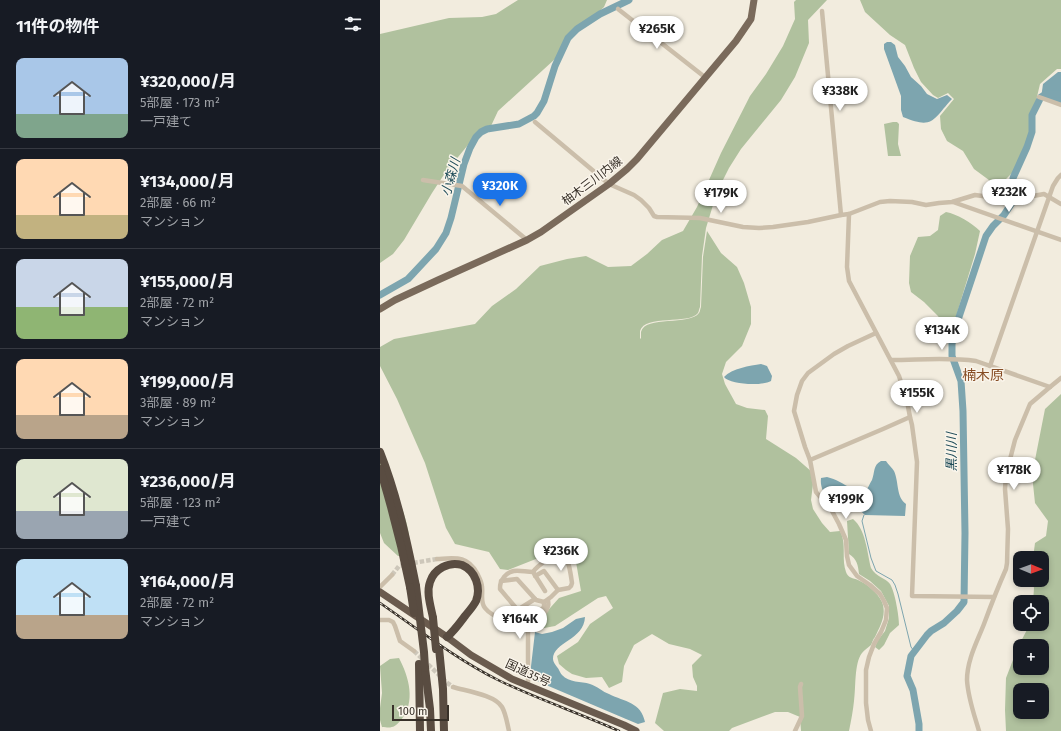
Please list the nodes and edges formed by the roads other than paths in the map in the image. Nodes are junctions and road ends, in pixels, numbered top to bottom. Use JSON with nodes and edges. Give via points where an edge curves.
{"nodes":[{"id":1,"x":754,"y":0,"type":"edge"},
{"id":2,"x":618,"y":9,"type":"dead end"},
{"id":3,"x":822,"y":11,"type":"dead end"},
{"id":4,"x":706,"y":78,"type":"junction"},
{"id":5,"x":1039,"y":97,"type":"dead end"},
{"id":6,"x":1061,"y":105,"type":"edge"},
{"id":7,"x":535,"y":122,"type":"dead end"},
{"id":8,"x":1061,"y":175,"type":"edge"},
{"id":9,"x":424,"y":180,"type":"dead end"},
{"id":10,"x":609,"y":184,"type":"junction"},
{"id":11,"x":1050,"y":197,"type":"junction"},
{"id":12,"x":952,"y":202,"type":"junction"},
{"id":13,"x":1061,"y":204,"type":"edge"},
{"id":14,"x":841,"y":214,"type":"junction"},
{"id":15,"x":849,"y":214,"type":"junction"},
{"id":16,"x":1037,"y":232,"type":"junction"},
{"id":17,"x":527,"y":240,"type":"junction"},
{"id":18,"x":1061,"y":240,"type":"edge"},
{"id":19,"x":380,"y":309,"type":"edge"},
{"id":20,"x":876,"y":333,"type":"junction"},
{"id":21,"x":891,"y":360,"type":"junction"},
{"id":22,"x":990,"y":366,"type":"junction"},
{"id":23,"x":1061,"y":378,"type":"edge"},
{"id":24,"x":1050,"y":386,"type":"junction"},
{"id":25,"x":910,"y":417,"type":"junction"},
{"id":26,"x":380,"y":452,"type":"edge"},
{"id":27,"x":810,"y":460,"type":"junction"},
{"id":28,"x":380,"y":469,"type":"edge"},
{"id":29,"x":437,"y":559,"type":"tunnel mouth"},
{"id":30,"x":392,"y":574,"type":"tunnel mouth"},
{"id":31,"x":534,"y":574,"type":"junction"},
{"id":32,"x":501,"y":581,"type":"junction"},
{"id":33,"x":380,"y":587,"type":"edge"},
{"id":34,"x":413,"y":587,"type":"junction"},
{"id":35,"x":558,"y":590,"type":"junction"},
{"id":36,"x":544,"y":591,"type":"dead end"},
{"id":37,"x":380,"y":592,"type":"edge"},
{"id":38,"x":994,"y":597,"type":"junction"},
{"id":39,"x":535,"y":599,"type":"junction"},
{"id":40,"x":546,"y":601,"type":"junction"},
{"id":41,"x":380,"y":620,"type":"edge"},
{"id":42,"x":447,"y":637,"type":"junction"},
{"id":43,"x":437,"y":649,"type":"junction"},
{"id":44,"x":414,"y":651,"type":"tunnel mouth"},
{"id":45,"x":422,"y":666,"type":"junction"},
{"id":46,"x":801,"y":684,"type":"dead end"},
{"id":47,"x":528,"y":686,"type":"junction"},
{"id":48,"x":453,"y":687,"type":"tunnel mouth"},
{"id":49,"x":420,"y":731,"type":"edge"},
{"id":50,"x":425,"y":731,"type":"edge"},
{"id":51,"x":431,"y":731,"type":"edge"},
{"id":52,"x":439,"y":731,"type":"edge"},
{"id":53,"x":444,"y":731,"type":"edge"},
{"id":54,"x":509,"y":731,"type":"edge"},
{"id":55,"x":636,"y":731,"type":"edge"},
{"id":56,"x":795,"y":731,"type":"edge"},
{"id":57,"x":871,"y":731,"type":"edge"},
{"id":58,"x":979,"y":731,"type":"edge"}],
"edges":[{"from":1,"to":4,"type":"main road","name":"柚木三川内線","via":[[751,19]]},
{"from":2,"to":4,"type":"street"},
{"from":3,"to":14,"type":"street"},
{"from":4,"to":10,"type":"main road","name":"柚木三川内線","via":[[637,159]]},
{"from":5,"to":6,"type":"street"},
{"from":7,"to":10,"type":"street"},
{"from":8,"to":11,"type":"street","via":[[1053,186]]},
{"from":9,"to":17,"type":"street","via":[[462,186]]},
{"from":10,"to":14,"type":"street","via":[[634,195],[657,217],[700,218],[743,227],[773,228]]},
{"from":10,"to":17,"type":"main road","name":"柚木三川内線"},
{"from":11,"to":12,"type":"street","via":[[1044,194],[1011,200],[974,195]]},
{"from":11,"to":13,"type":"street"},
{"from":11,"to":16,"type":"street"},
{"from":12,"to":15,"type":"street","via":[[926,205],[912,202],[880,202]]},
{"from":12,"to":16,"type":"street"},
{"from":14,"to":15,"type":"street"},
{"from":15,"to":20,"type":"street","via":[[849,281]]},
{"from":16,"to":18,"type":"street"},
{"from":16,"to":22,"type":"street"},
{"from":17,"to":19,"type":"main road","name":"柚木三川内線"},
{"from":20,"to":21,"type":"street"},
{"from":20,"to":27,"type":"street","via":[[834,354],[802,381],[794,411]]},
{"from":21,"to":22,"type":"street","via":[[964,359]]},
{"from":21,"to":25,"type":"street","via":[[901,382]]},
{"from":22,"to":24,"type":"street"},
{"from":23,"to":24,"type":"street"},
{"from":24,"to":38,"type":"street","via":[[1030,404],[1015,440],[1006,475],[1007,564]]},
{"from":25,"to":27,"type":"street"},
{"from":25,"to":38,"type":"street","via":[[917,462],[912,596]]},
{"from":26,"to":34,"type":"highway","via":[[408,546]]},
{"from":27,"to":57,"type":"street","via":[[816,492],[832,511],[846,540],[849,564],[858,576],[880,594],[887,608],[886,620],[874,644],[866,670],[866,703]]},
{"from":28,"to":34,"type":"highway"},
{"from":29,"to":40,"type":"street","via":[[461,558],[472,565],[482,585],[482,601],[485,608],[494,616],[514,624],[528,623],[544,607]]},
{"from":30,"to":33,"type":"street"},
{"from":31,"to":32,"type":"street","via":[[513,570]]},
{"from":31,"to":35,"type":"street","via":[[544,571]]},
{"from":31,"to":35,"type":"street","via":[[536,568],[546,560],[557,554],[564,555],[572,583],[568,588]]},
{"from":31,"to":36,"type":"street"},
{"from":32,"to":39,"type":"street","via":[[517,579]]},
{"from":32,"to":39,"type":"street","via":[[500,589],[516,608],[519,609]]},
{"from":34,"to":45,"type":"highway","bridge":true,"via":[[424,652]]},
{"from":35,"to":40,"type":"street"},
{"from":37,"to":42,"type":"highway","name":"国道35号"},
{"from":38,"to":58,"type":"street","via":[[968,671],[968,689]]},
{"from":39,"to":40,"type":"street"},
{"from":40,"to":47,"type":"street","via":[[548,607],[544,614],[531,624],[528,632]]},
{"from":41,"to":44,"type":"street","via":[[393,622],[400,642]]},
{"from":42,"to":43,"type":"highway","bridge":true,"via":[[454,632],[476,602],[478,592],[475,577],[461,565],[453,564],[437,570],[430,582]]},
{"from":42,"to":47,"type":"highway","name":"国道35号","via":[[493,669]]},
{"from":43,"to":52,"type":"highway"},
{"from":43,"to":53,"type":"highway","via":[[443,689]]},
{"from":45,"to":49,"type":"highway"},
{"from":45,"to":50,"type":"highway","via":[[426,691]]},
{"from":45,"to":51,"type":"highway","via":[[430,709]]},
{"from":46,"to":56,"type":"street","via":[[802,716]]},
{"from":47,"to":55,"type":"highway","name":"国道35号"},
{"from":48,"to":54,"type":"street","via":[[498,702]]}]}
